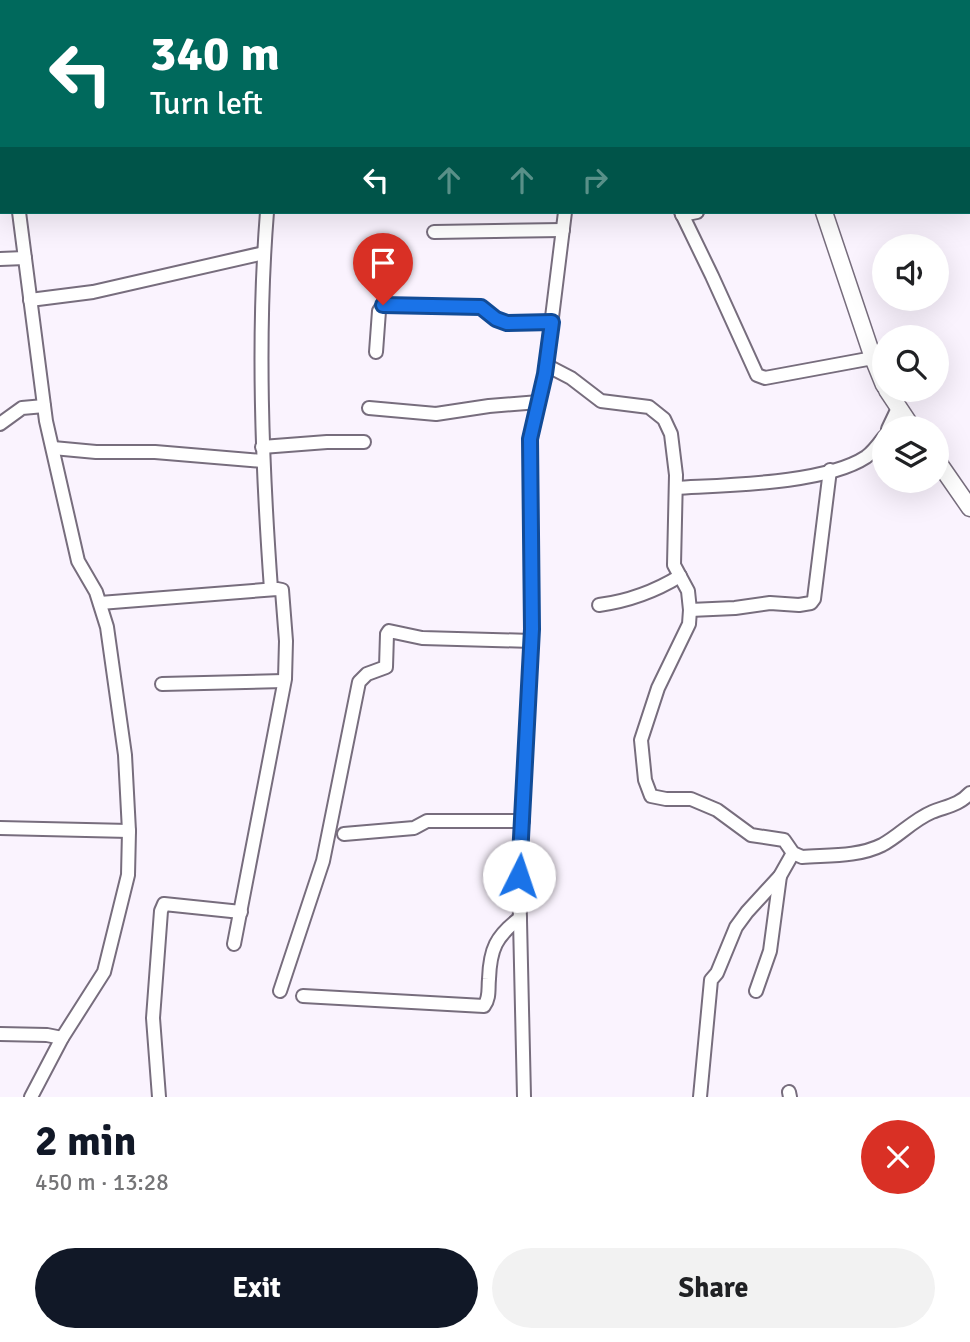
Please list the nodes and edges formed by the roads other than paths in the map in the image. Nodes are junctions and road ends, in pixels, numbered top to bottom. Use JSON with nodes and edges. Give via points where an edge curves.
{"nodes":[{"id":1,"x":0,"y":18,"type":"edge"},
{"id":2,"x":0,"y":26,"type":"edge"},
{"id":3,"x":19,"y":214,"type":"edge"},
{"id":4,"x":267,"y":214,"type":"edge"},
{"id":5,"x":565,"y":214,"type":"edge"},
{"id":6,"x":681,"y":214,"type":"edge"},
{"id":7,"x":825,"y":214,"type":"edge"},
{"id":8,"x":563,"y":230,"type":"junction"},
{"id":9,"x":434,"y":232,"type":"dead end"},
{"id":10,"x":264,"y":253,"type":"junction"},
{"id":11,"x":24,"y":258,"type":"junction"},
{"id":12,"x":0,"y":259,"type":"edge"},
{"id":13,"x":30,"y":300,"type":"junction"},
{"id":14,"x":552,"y":322,"type":"junction"},
{"id":15,"x":376,"y":352,"type":"dead end"},
{"id":16,"x":872,"y":355,"type":"edge"},
{"id":17,"x":872,"y":358,"type":"edge"},
{"id":18,"x":546,"y":365,"type":"junction"},
{"id":19,"x":538,"y":402,"type":"junction"},
{"id":20,"x":894,"y":402,"type":"edge"},
{"id":21,"x":44,"y":406,"type":"junction"},
{"id":22,"x":369,"y":408,"type":"dead end"},
{"id":23,"x":898,"y":408,"type":"junction"},
{"id":24,"x":894,"y":416,"type":"edge"},
{"id":25,"x":904,"y":416,"type":"edge"},
{"id":26,"x":0,"y":424,"type":"edge"},
{"id":27,"x":364,"y":442,"type":"dead end"},
{"id":28,"x":53,"y":448,"type":"junction"},
{"id":29,"x":872,"y":451,"type":"edge"},
{"id":30,"x":262,"y":454,"type":"junction"},
{"id":31,"x":830,"y":471,"type":"junction"},
{"id":32,"x":949,"y":478,"type":"edge"},
{"id":33,"x":676,"y":488,"type":"junction"},
{"id":34,"x":970,"y":509,"type":"edge"},
{"id":35,"x":680,"y":576,"type":"junction"},
{"id":36,"x":271,"y":589,"type":"junction"},
{"id":37,"x":100,"y":603,"type":"junction"},
{"id":38,"x":599,"y":605,"type":"dead end"},
{"id":39,"x":690,"y":610,"type":"junction"},
{"id":40,"x":531,"y":641,"type":"junction"},
{"id":41,"x":284,"y":681,"type":"junction"},
{"id":42,"x":162,"y":684,"type":"dead end"},
{"id":43,"x":970,"y":793,"type":"edge"},
{"id":44,"x":523,"y":821,"type":"junction"},
{"id":45,"x":0,"y":828,"type":"edge"},
{"id":46,"x":129,"y":831,"type":"junction"},
{"id":47,"x":344,"y":834,"type":"dead end"},
{"id":48,"x":793,"y":853,"type":"junction"},
{"id":49,"x":780,"y":876,"type":"junction"},
{"id":50,"x":241,"y":912,"type":"junction"},
{"id":51,"x":520,"y":918,"type":"junction"},
{"id":52,"x":234,"y":944,"type":"dead end"},
{"id":53,"x":280,"y":991,"type":"dead end"},
{"id":54,"x":756,"y":991,"type":"dead end"},
{"id":55,"x":303,"y":996,"type":"dead end"},
{"id":56,"x":0,"y":1034,"type":"edge"},
{"id":57,"x":62,"y":1038,"type":"junction"},
{"id":58,"x":31,"y":1097,"type":"edge"},
{"id":59,"x":159,"y":1097,"type":"edge"},
{"id":60,"x":524,"y":1097,"type":"edge"},
{"id":61,"x":700,"y":1097,"type":"edge"}],
"edges":[{"from":1,"to":2,"type":"street"},
{"from":3,"to":11,"type":"street"},
{"from":4,"to":10,"type":"street"},
{"from":5,"to":8,"type":"street"},
{"from":6,"to":17,"type":"street","via":[[757,375],[765,378]]},
{"from":7,"to":16,"type":"street"},
{"from":8,"to":9,"type":"street"},
{"from":8,"to":14,"type":"street"},
{"from":10,"to":13,"type":"street","via":[[93,292]]},
{"from":10,"to":30,"type":"street"},
{"from":11,"to":12,"type":"street"},
{"from":11,"to":13,"type":"street"},
{"from":13,"to":21,"type":"street"},
{"from":14,"to":15,"type":"street","via":[[507,323],[481,307],[383,305]]},
{"from":14,"to":18,"type":"street"},
{"from":18,"to":19,"type":"street"},
{"from":18,"to":33,"type":"street","via":[[601,401],[657,412],[671,434]]},
{"from":19,"to":22,"type":"street","via":[[436,414]]},
{"from":19,"to":40,"type":"street","via":[[530,439]]},
{"from":20,"to":23,"type":"street"},
{"from":21,"to":26,"type":"street","via":[[22,408]]},
{"from":21,"to":28,"type":"street"},
{"from":23,"to":24,"type":"street"},
{"from":23,"to":25,"type":"street"},
{"from":27,"to":30,"type":"street","via":[[327,442]]},
{"from":28,"to":30,"type":"street"},
{"from":28,"to":37,"type":"street","via":[[78,561]]},
{"from":29,"to":31,"type":"street"},
{"from":30,"to":36,"type":"street"},
{"from":31,"to":33,"type":"street"},
{"from":31,"to":39,"type":"street","via":[[811,603]]},
{"from":32,"to":34,"type":"street"},
{"from":33,"to":35,"type":"street","via":[[674,565]]},
{"from":35,"to":38,"type":"street","via":[[651,593]]},
{"from":35,"to":39,"type":"street"},
{"from":36,"to":37,"type":"street"},
{"from":36,"to":41,"type":"street","via":[[282,590],[284,596]]},
{"from":37,"to":46,"type":"street","via":[[125,755]]},
{"from":39,"to":48,"type":"street","via":[[689,624],[642,733],[648,793],[660,799],[698,801],[751,835],[784,840]]},
{"from":40,"to":44,"type":"street"},
{"from":40,"to":53,"type":"street","via":[[422,638],[389,631],[386,667],[359,682],[323,861]]},
{"from":41,"to":42,"type":"street"},
{"from":41,"to":50,"type":"street"},
{"from":43,"to":48,"type":"street","via":[[884,844],[860,853],[802,857]]},
{"from":44,"to":47,"type":"street","via":[[427,821],[414,828]]},
{"from":44,"to":51,"type":"street"},
{"from":45,"to":46,"type":"street"},
{"from":46,"to":57,"type":"street","via":[[128,875],[104,972]]},
{"from":48,"to":49,"type":"street"},
{"from":49,"to":54,"type":"street","via":[[769,951]]},
{"from":49,"to":61,"type":"street","via":[[736,927],[718,974],[711,980]]},
{"from":50,"to":52,"type":"street"},
{"from":50,"to":59,"type":"street","via":[[164,904],[160,911],[153,1018]]},
{"from":51,"to":55,"type":"street","via":[[494,943],[489,998],[484,1006]]},
{"from":51,"to":60,"type":"street"},
{"from":56,"to":57,"type":"street"},
{"from":57,"to":58,"type":"street"}]}
